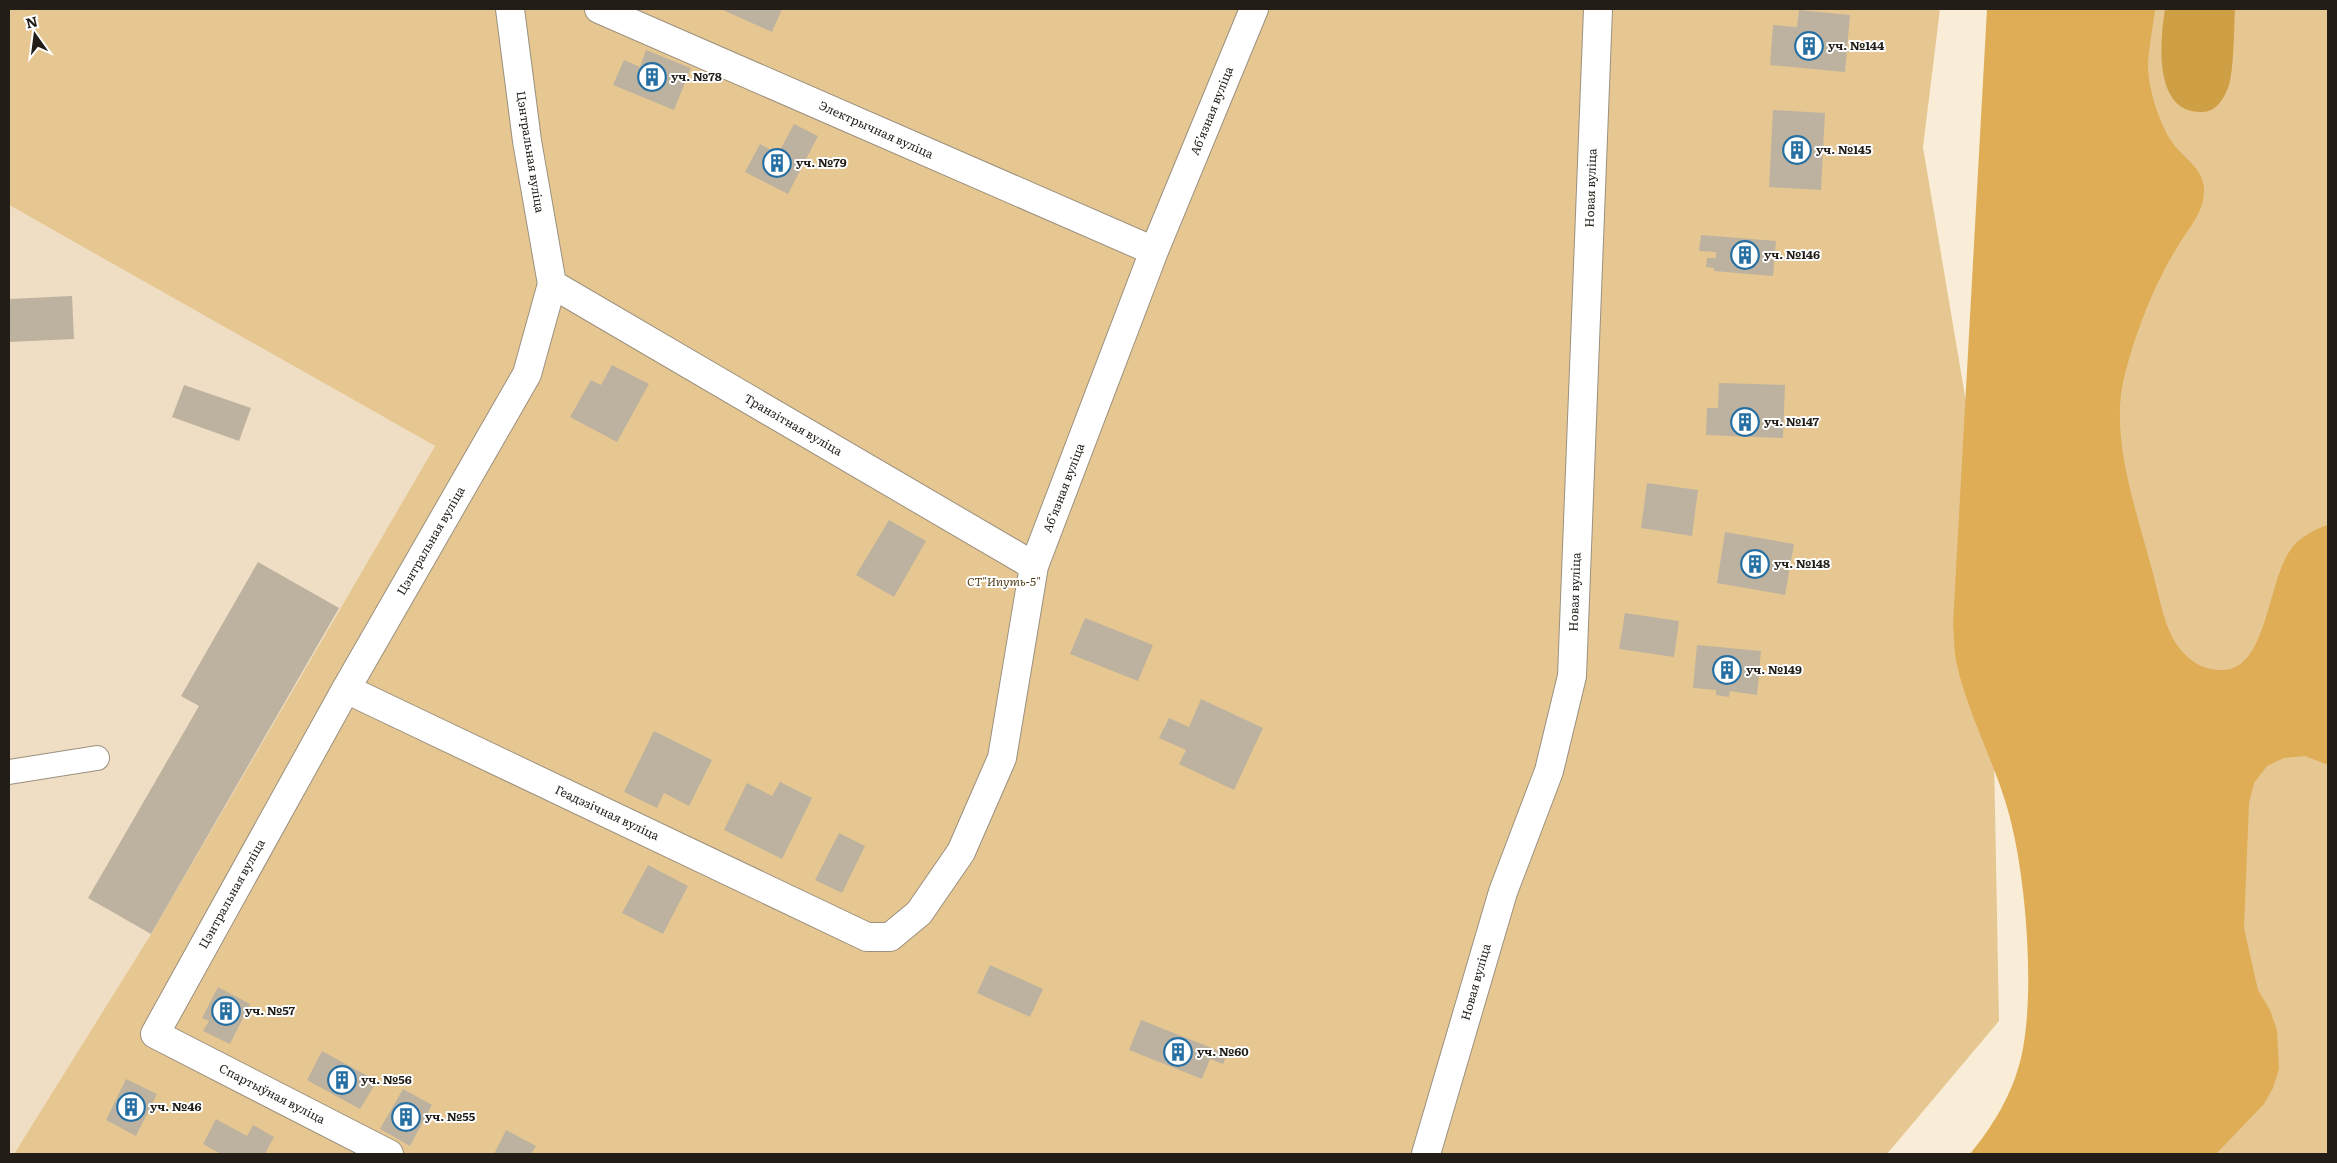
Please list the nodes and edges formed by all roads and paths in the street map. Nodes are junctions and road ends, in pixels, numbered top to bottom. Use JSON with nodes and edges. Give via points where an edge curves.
{"nodes":[{"id":1,"x":510,"y":9,"type":"edge"},
{"id":2,"x":599,"y":9,"type":"edge"},
{"id":3,"x":1254,"y":9,"type":"edge"},
{"id":4,"x":1598,"y":9,"type":"edge"},
{"id":5,"x":1154,"y":251,"type":"junction"},
{"id":6,"x":552,"y":284,"type":"junction"},
{"id":7,"x":1034,"y":566,"type":"junction"},
{"id":8,"x":346,"y":689,"type":"junction"},
{"id":9,"x":97,"y":758,"type":"dead end"},
{"id":10,"x":9,"y":772,"type":"edge"},
{"id":11,"x":868,"y":937,"type":"joint"},
{"id":12,"x":155,"y":1034,"type":"joint"},
{"id":13,"x":389,"y":1154,"type":"edge"},
{"id":14,"x":1426,"y":1154,"type":"edge"}],
"edges":[{"from":1,"to":6,"type":"street","name":"Цэнтральная вуліца","via":[[527,141]]},
{"from":2,"to":5,"type":"street","name":"Электрычная вуліца"},
{"from":3,"to":5,"type":"street","name":"Абʼязная вуліца"},
{"from":4,"to":14,"type":"street","name":"Новая вуліца","via":[[1572,676],[1549,771],[1503,892]]},
{"from":5,"to":7,"type":"street","name":"Абʼязная вуліца"},
{"from":6,"to":7,"type":"street","name":"Транзітная вуліца"},
{"from":6,"to":8,"type":"street","name":"Цэнтральная вуліца","via":[[527,374]]},
{"from":7,"to":11,"type":"street","name":"Абʼязная вуліца","via":[[1002,758],[961,852],[919,914],[890,937]]},
{"from":8,"to":11,"type":"street","name":"Геадэзічная вуліца"},
{"from":8,"to":12,"type":"street","name":"Цэнтральная вуліца"},
{"from":9,"to":10,"type":"lane"},
{"from":12,"to":13,"type":"street","name":"Спартыўная вуліца"}]}
